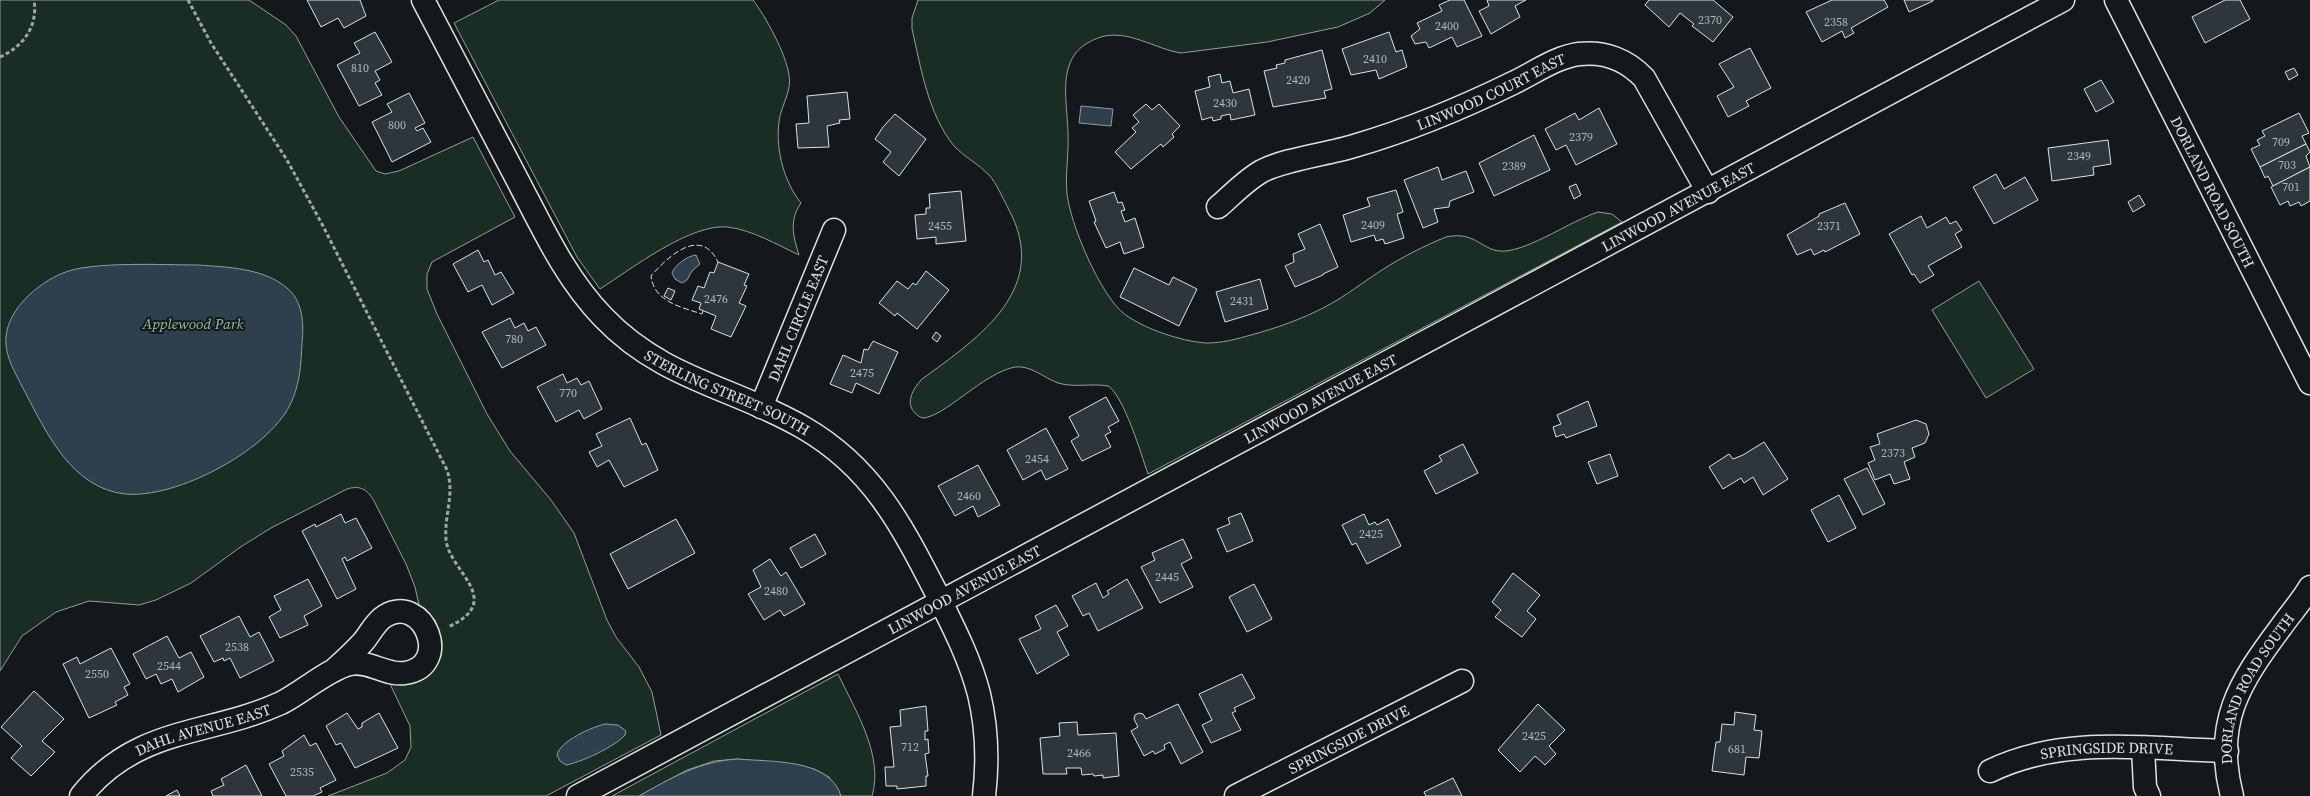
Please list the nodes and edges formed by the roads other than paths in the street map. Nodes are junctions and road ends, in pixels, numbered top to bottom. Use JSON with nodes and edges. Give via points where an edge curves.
{"nodes":[{"id":1,"x":423,"y":0,"type":"edge"},
{"id":2,"x":2063,"y":0,"type":"edge"},
{"id":3,"x":2116,"y":0,"type":"edge"},
{"id":4,"x":1708,"y":192,"type":"junction"},
{"id":5,"x":1218,"y":207,"type":"dead end"},
{"id":6,"x":834,"y":230,"type":"dead end"},
{"id":7,"x":2310,"y":383,"type":"edge"},
{"id":8,"x":761,"y":407,"type":"junction"},
{"id":9,"x":2310,"y":587,"type":"edge"},
{"id":10,"x":941,"y":602,"type":"junction"},
{"id":11,"x":333,"y":671,"type":"junction"},
{"id":12,"x":1462,"y":680,"type":"dead end"},
{"id":13,"x":2143,"y":748,"type":"junction"},
{"id":14,"x":2227,"y":751,"type":"junction"},
{"id":15,"x":1990,"y":771,"type":"dead end"},
{"id":16,"x":81,"y":796,"type":"edge"},
{"id":17,"x":578,"y":796,"type":"edge"},
{"id":18,"x":984,"y":796,"type":"edge"},
{"id":19,"x":1236,"y":796,"type":"edge"},
{"id":20,"x":2148,"y":796,"type":"edge"},
{"id":21,"x":2232,"y":796,"type":"edge"}],
"edges":[{"from":1,"to":8,"type":"street","name":"STERLING STREET SOUTH","via":[[554,249],[593,307],[620,334],[656,361]]},
{"from":2,"to":4,"type":"street","name":"LINWOOD AVENUE EAST"},
{"from":3,"to":7,"type":"street","name":"DORLAND ROAD SOUTH"},
{"from":4,"to":5,"type":"street","name":"LINWOOD COURT EAST","via":[[1644,78],[1629,64],[1616,58],[1586,53],[1564,58],[1481,98],[1398,131],[1267,169]]},
{"from":4,"to":10,"type":"street","name":"LINWOOD AVENUE EAST"},
{"from":6,"to":8,"type":"street","name":"DAHL CIRCLE EAST"},
{"from":8,"to":10,"type":"street","name":"STERLING STREET SOUTH","via":[[820,438],[864,475],[898,520]]},
{"from":9,"to":14,"type":"street","name":"DORLAND ROAD SOUTH","via":[[2249,670],[2231,711]]},
{"from":10,"to":17,"type":"street","name":"LINWOOD AVENUE EAST"},
{"from":10,"to":18,"type":"street","name":"STERLING STREET SOUTH","via":[[980,696],[987,748]]},
{"from":11,"to":11,"type":"street","name":"DAHL AVENUE EAST","via":[[358,663],[395,673],[410,672],[421,666],[428,656],[429,634],[416,617],[391,613],[378,622]]},
{"from":11,"to":16,"type":"street","name":"DAHL AVENUE EAST","via":[[269,708],[147,745],[116,763]]},
{"from":12,"to":19,"type":"street","name":"SPRINGSIDE DRIVE"},
{"from":13,"to":14,"type":"street","name":"SPRINGSIDE DRIVE"},
{"from":13,"to":15,"type":"street","name":"SPRINGSIDE DRIVE","via":[[2065,748],[2034,754]]},
{"from":13,"to":20,"type":"street"},
{"from":14,"to":21,"type":"street","name":"DORLAND ROAD SOUTH"}]}
